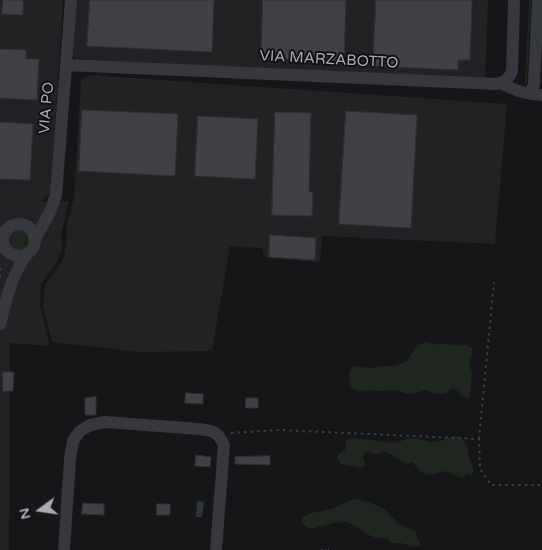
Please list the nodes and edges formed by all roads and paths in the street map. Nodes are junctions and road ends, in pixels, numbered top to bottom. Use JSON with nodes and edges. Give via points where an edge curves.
{"nodes":[{"id":1,"x":71,"y":0,"type":"edge"},
{"id":2,"x":514,"y":0,"type":"edge"},
{"id":3,"x":538,"y":0,"type":"edge"},
{"id":4,"x":66,"y":65,"type":"junction"},
{"id":5,"x":501,"y":83,"type":"junction"},
{"id":6,"x":537,"y":94,"type":"edge"},
{"id":7,"x":47,"y":217,"type":"junction"},
{"id":8,"x":12,"y":226,"type":"edge"},
{"id":9,"x":35,"y":239,"type":"junction"},
{"id":10,"x":4,"y":247,"type":"edge"},
{"id":11,"x":27,"y":254,"type":"junction"},
{"id":12,"x":0,"y":268,"type":"edge"},
{"id":13,"x":0,"y":277,"type":"edge"},
{"id":14,"x":13,"y":279,"type":"junction"},
{"id":15,"x":494,"y":282,"type":"dead end"},
{"id":16,"x":0,"y":324,"type":"edge"},
{"id":17,"x":219,"y":435,"type":"junction"},
{"id":18,"x":479,"y":439,"type":"junction"},
{"id":19,"x":542,"y":485,"type":"edge"},
{"id":20,"x":64,"y":550,"type":"edge"},
{"id":21,"x":216,"y":550,"type":"edge"},
{"id":22,"x":321,"y":550,"type":"edge"},
{"id":23,"x":330,"y":550,"type":"edge"}],
"edges":[{"from":1,"to":4,"type":"street","name":"VIA PO"},
{"from":2,"to":5,"type":"street","via":[[512,71],[510,77]]},
{"from":3,"to":6,"type":"street","via":[[534,83]]},
{"from":4,"to":5,"type":"street","name":"VIA MARZABOTTO"},
{"from":4,"to":7,"type":"street","name":"VIA PO","via":[[56,195]]},
{"from":5,"to":6,"type":"street","via":[[516,91]]},
{"from":7,"to":8,"type":"street","via":[[32,225]]},
{"from":7,"to":9,"type":"street","name":"VIA PO"},
{"from":8,"to":9,"type":"street","via":[[29,228]]},
{"from":8,"to":10,"type":"street","via":[[4,235]]},
{"from":9,"to":11,"type":"street"},
{"from":10,"to":11,"type":"street","via":[[16,256]]},
{"from":10,"to":14,"type":"street","via":[[14,270]]},
{"from":11,"to":14,"type":"street"},
{"from":12,"to":13,"type":"path"},
{"from":14,"to":16,"type":"street"},
{"from":15,"to":18,"type":"path"},
{"from":17,"to":18,"type":"path","via":[[279,430]]},
{"from":17,"to":20,"type":"street","via":[[199,429],[105,422],[90,425],[79,432],[73,441],[70,459]]},
{"from":17,"to":21,"type":"street","via":[[224,445]]},
{"from":18,"to":19,"type":"path","via":[[480,469],[491,485]]},
{"from":22,"to":23,"type":"path"}]}
